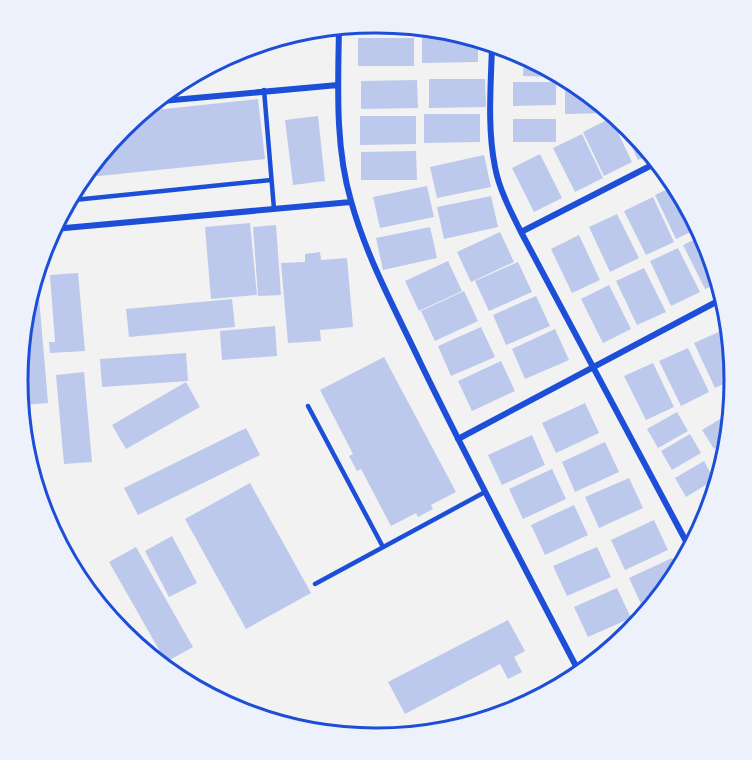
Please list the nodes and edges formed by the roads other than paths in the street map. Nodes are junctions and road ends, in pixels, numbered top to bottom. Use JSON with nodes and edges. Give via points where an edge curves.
{"nodes":[{"id":1,"x":339,"y":34,"type":"edge"},
{"id":2,"x":492,"y":52,"type":"edge"},
{"id":3,"x":338,"y":85,"type":"junction"},
{"id":4,"x":264,"y":90,"type":"junction"},
{"id":5,"x":170,"y":100,"type":"edge"},
{"id":6,"x":650,"y":166,"type":"edge"},
{"id":7,"x":271,"y":180,"type":"junction"},
{"id":8,"x":79,"y":199,"type":"edge"},
{"id":9,"x":351,"y":202,"type":"junction"},
{"id":10,"x":274,"y":209,"type":"junction"},
{"id":11,"x":63,"y":228,"type":"edge"},
{"id":12,"x":521,"y":232,"type":"junction"},
{"id":13,"x":715,"y":303,"type":"edge"},
{"id":14,"x":593,"y":367,"type":"junction"},
{"id":15,"x":308,"y":406,"type":"dead end"},
{"id":16,"x":458,"y":439,"type":"junction"},
{"id":17,"x":485,"y":492,"type":"junction"},
{"id":18,"x":685,"y":539,"type":"edge"},
{"id":19,"x":383,"y":547,"type":"junction"},
{"id":20,"x":315,"y":584,"type":"dead end"},
{"id":21,"x":575,"y":665,"type":"edge"}],
"edges":[{"from":1,"to":3,"type":"street"},
{"from":2,"to":12,"type":"street","via":[[490,133],[495,169]]},
{"from":3,"to":4,"type":"street"},
{"from":3,"to":9,"type":"street","via":[[341,155]]},
{"from":4,"to":5,"type":"street"},
{"from":4,"to":7,"type":"lane"},
{"from":6,"to":12,"type":"street"},
{"from":7,"to":8,"type":"lane"},
{"from":7,"to":10,"type":"lane"},
{"from":9,"to":10,"type":"street"},
{"from":9,"to":16,"type":"street","via":[[377,274]]},
{"from":10,"to":11,"type":"street"},
{"from":12,"to":14,"type":"street"},
{"from":13,"to":14,"type":"street"},
{"from":14,"to":16,"type":"street"},
{"from":14,"to":18,"type":"street"},
{"from":15,"to":19,"type":"lane"},
{"from":16,"to":17,"type":"street"},
{"from":17,"to":19,"type":"lane"},
{"from":17,"to":21,"type":"street"},
{"from":19,"to":20,"type":"lane"}]}
